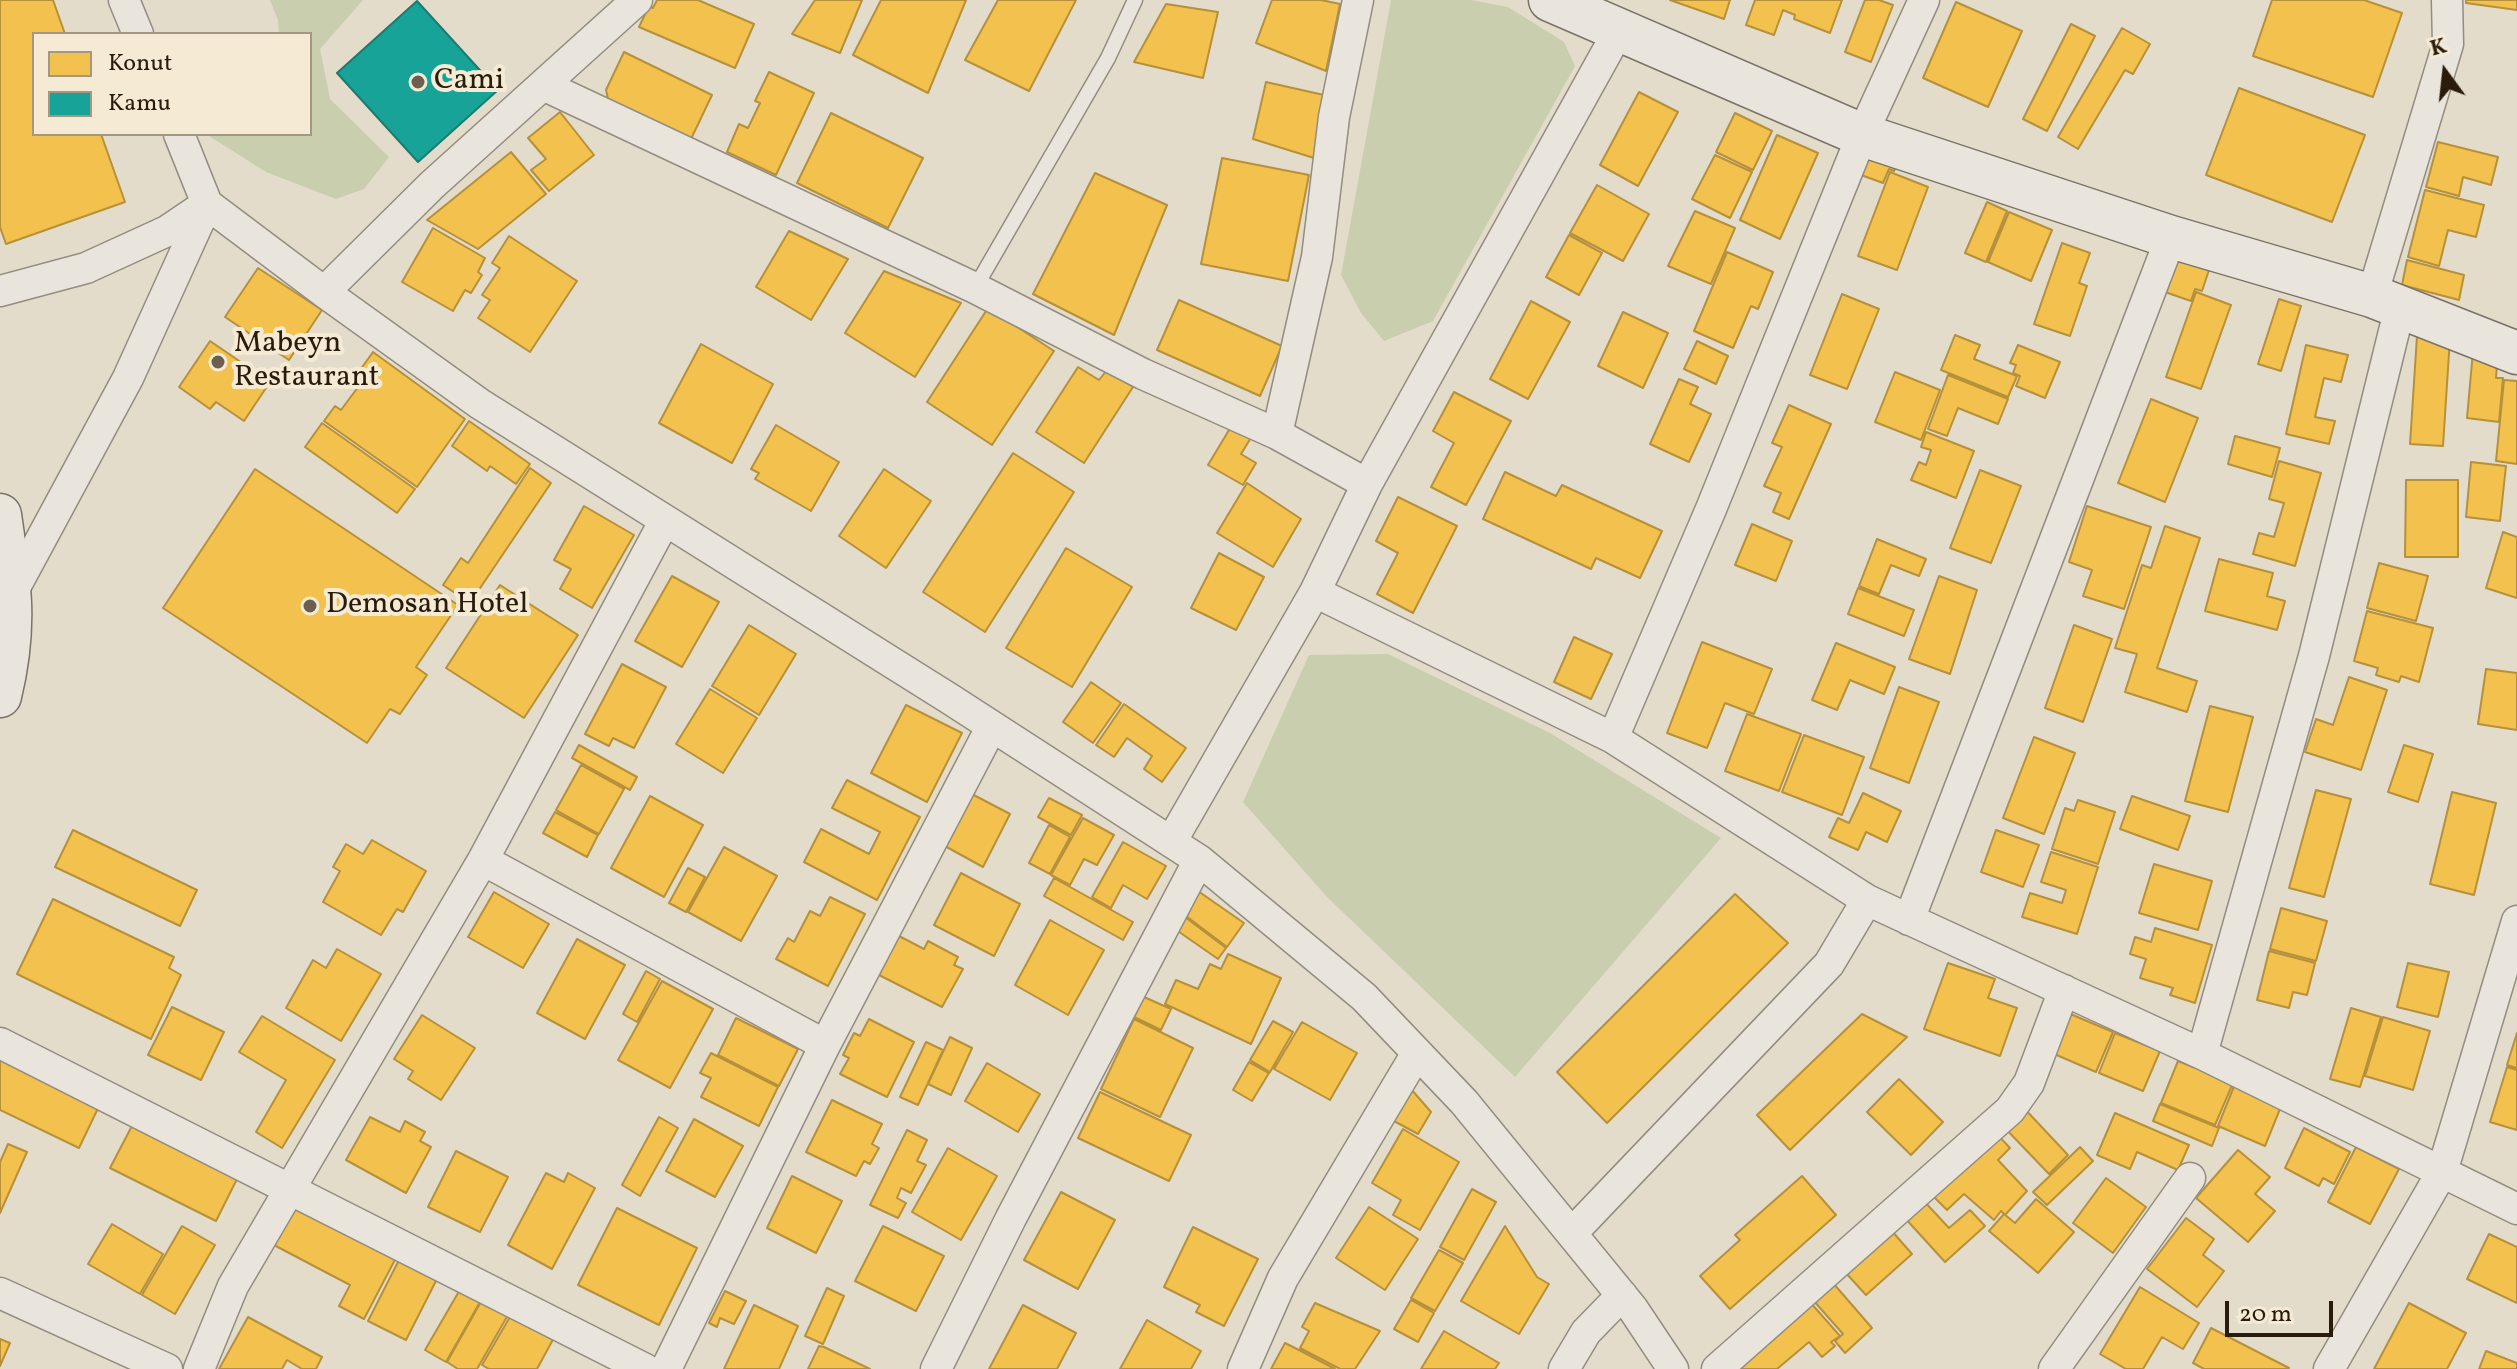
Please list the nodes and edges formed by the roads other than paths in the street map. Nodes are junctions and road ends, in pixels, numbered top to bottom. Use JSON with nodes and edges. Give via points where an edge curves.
{"nodes":[{"id":1,"x":124,"y":0,"type":"edge"},
{"id":2,"x":637,"y":0,"type":"edge"},
{"id":3,"x":1135,"y":0,"type":"edge"},
{"id":4,"x":1358,"y":0,"type":"edge"},
{"id":5,"x":1550,"y":0,"type":"edge"},
{"id":6,"x":1924,"y":0,"type":"edge"},
{"id":7,"x":2447,"y":0,"type":"edge"},
{"id":8,"x":137,"y":32,"type":"edge"},
{"id":9,"x":1618,"y":32,"type":"junction"},
{"id":10,"x":543,"y":85,"type":"junction"},
{"id":11,"x":1862,"y":135,"type":"junction"},
{"id":12,"x":180,"y":136,"type":"edge"},
{"id":13,"x":207,"y":204,"type":"junction"},
{"id":14,"x":2171,"y":237,"type":"junction"},
{"id":15,"x":975,"y":288,"type":"junction"},
{"id":16,"x":0,"y":291,"type":"edge"},
{"id":17,"x":324,"y":292,"type":"junction"},
{"id":18,"x":2386,"y":301,"type":"junction"},
{"id":19,"x":2517,"y":353,"type":"edge"},
{"id":20,"x":1277,"y":434,"type":"junction"},
{"id":21,"x":1367,"y":484,"type":"junction"},
{"id":22,"x":0,"y":515,"type":"edge"},
{"id":23,"x":665,"y":520,"type":"junction"},
{"id":24,"x":1315,"y":592,"type":"junction"},
{"id":25,"x":12,"y":593,"type":"junction"},
{"id":26,"x":0,"y":696,"type":"edge"},
{"id":27,"x":992,"y":726,"type":"junction"},
{"id":28,"x":1613,"y":738,"type":"junction"},
{"id":29,"x":1171,"y":842,"type":"junction"},
{"id":30,"x":483,"y":860,"type":"junction"},
{"id":31,"x":1199,"y":860,"type":"junction"},
{"id":32,"x":1867,"y":900,"type":"junction"},
{"id":33,"x":1909,"y":920,"type":"junction"},
{"id":34,"x":2517,"y":921,"type":"edge"},
{"id":35,"x":2064,"y":990,"type":"junction"},
{"id":36,"x":0,"y":1043,"type":"edge"},
{"id":37,"x":825,"y":1045,"type":"junction"},
{"id":38,"x":1417,"y":1053,"type":"junction"},
{"id":39,"x":2202,"y":1054,"type":"junction"},
{"id":40,"x":2442,"y":1172,"type":"junction"},
{"id":41,"x":2190,"y":1178,"type":"dead end"},
{"id":42,"x":290,"y":1188,"type":"junction"},
{"id":43,"x":2517,"y":1209,"type":"edge"},
{"id":44,"x":1572,"y":1233,"type":"junction"},
{"id":45,"x":0,"y":1293,"type":"edge"},
{"id":46,"x":1622,"y":1295,"type":"junction"},
{"id":47,"x":167,"y":1369,"type":"edge"},
{"id":48,"x":199,"y":1369,"type":"edge"},
{"id":49,"x":645,"y":1369,"type":"edge"},
{"id":50,"x":666,"y":1369,"type":"edge"},
{"id":51,"x":936,"y":1369,"type":"edge"},
{"id":52,"x":1243,"y":1369,"type":"edge"},
{"id":53,"x":1564,"y":1369,"type":"edge"},
{"id":54,"x":1673,"y":1369,"type":"edge"},
{"id":55,"x":1717,"y":1369,"type":"edge"},
{"id":56,"x":2054,"y":1369,"type":"edge"},
{"id":57,"x":2329,"y":1369,"type":"edge"}],
"edges":[{"from":1,"to":8,"type":"street"},
{"from":2,"to":10,"type":"street"},
{"from":3,"to":15,"type":"lane","via":[[1108,58]]},
{"from":4,"to":20,"type":"street","via":[[1334,117],[1317,257]]},
{"from":5,"to":9,"type":"street"},
{"from":6,"to":11,"type":"street"},
{"from":7,"to":18,"type":"street","via":[[2448,44]]},
{"from":9,"to":11,"type":"street"},
{"from":9,"to":21,"type":"street"},
{"from":10,"to":15,"type":"street"},
{"from":10,"to":17,"type":"street"},
{"from":11,"to":14,"type":"street"},
{"from":11,"to":28,"type":"street"},
{"from":12,"to":13,"type":"street"},
{"from":13,"to":16,"type":"street","via":[[167,231],[86,268]]},
{"from":13,"to":17,"type":"street"},
{"from":13,"to":25,"type":"street","via":[[128,378]]},
{"from":14,"to":18,"type":"street"},
{"from":14,"to":33,"type":"street"},
{"from":15,"to":20,"type":"street","via":[[1143,374]]},
{"from":17,"to":23,"type":"street","via":[[480,404]]},
{"from":18,"to":19,"type":"street"},
{"from":18,"to":39,"type":"street","via":[[2314,656]]},
{"from":20,"to":21,"type":"street"},
{"from":21,"to":24,"type":"street"},
{"from":22,"to":25,"type":"street"},
{"from":23,"to":27,"type":"street"},
{"from":23,"to":30,"type":"street"},
{"from":24,"to":28,"type":"street"},
{"from":24,"to":29,"type":"street"},
{"from":25,"to":26,"type":"street","via":[[11,638]]},
{"from":27,"to":29,"type":"street"},
{"from":27,"to":37,"type":"street"},
{"from":28,"to":32,"type":"street"},
{"from":29,"to":31,"type":"street"},
{"from":30,"to":37,"type":"street"},
{"from":30,"to":42,"type":"street"},
{"from":31,"to":38,"type":"street","via":[[1364,997]]},
{"from":31,"to":51,"type":"street"},
{"from":32,"to":33,"type":"street"},
{"from":32,"to":44,"type":"street","via":[[1829,964]]},
{"from":33,"to":35,"type":"street"},
{"from":34,"to":40,"type":"street"},
{"from":35,"to":39,"type":"street"},
{"from":35,"to":55,"type":"street","via":[[2029,1083],[2010,1110]]},
{"from":36,"to":42,"type":"street"},
{"from":37,"to":50,"type":"street"},
{"from":38,"to":44,"type":"street"},
{"from":38,"to":52,"type":"street","via":[[1283,1278]]},
{"from":39,"to":40,"type":"street"},
{"from":40,"to":43,"type":"street"},
{"from":40,"to":57,"type":"street"},
{"from":41,"to":56,"type":"street"},
{"from":42,"to":48,"type":"street","via":[[233,1286]]},
{"from":42,"to":49,"type":"street"},
{"from":44,"to":46,"type":"street"},
{"from":45,"to":47,"type":"street"},
{"from":46,"to":53,"type":"street","via":[[1586,1332]]},
{"from":46,"to":54,"type":"street"}]}
